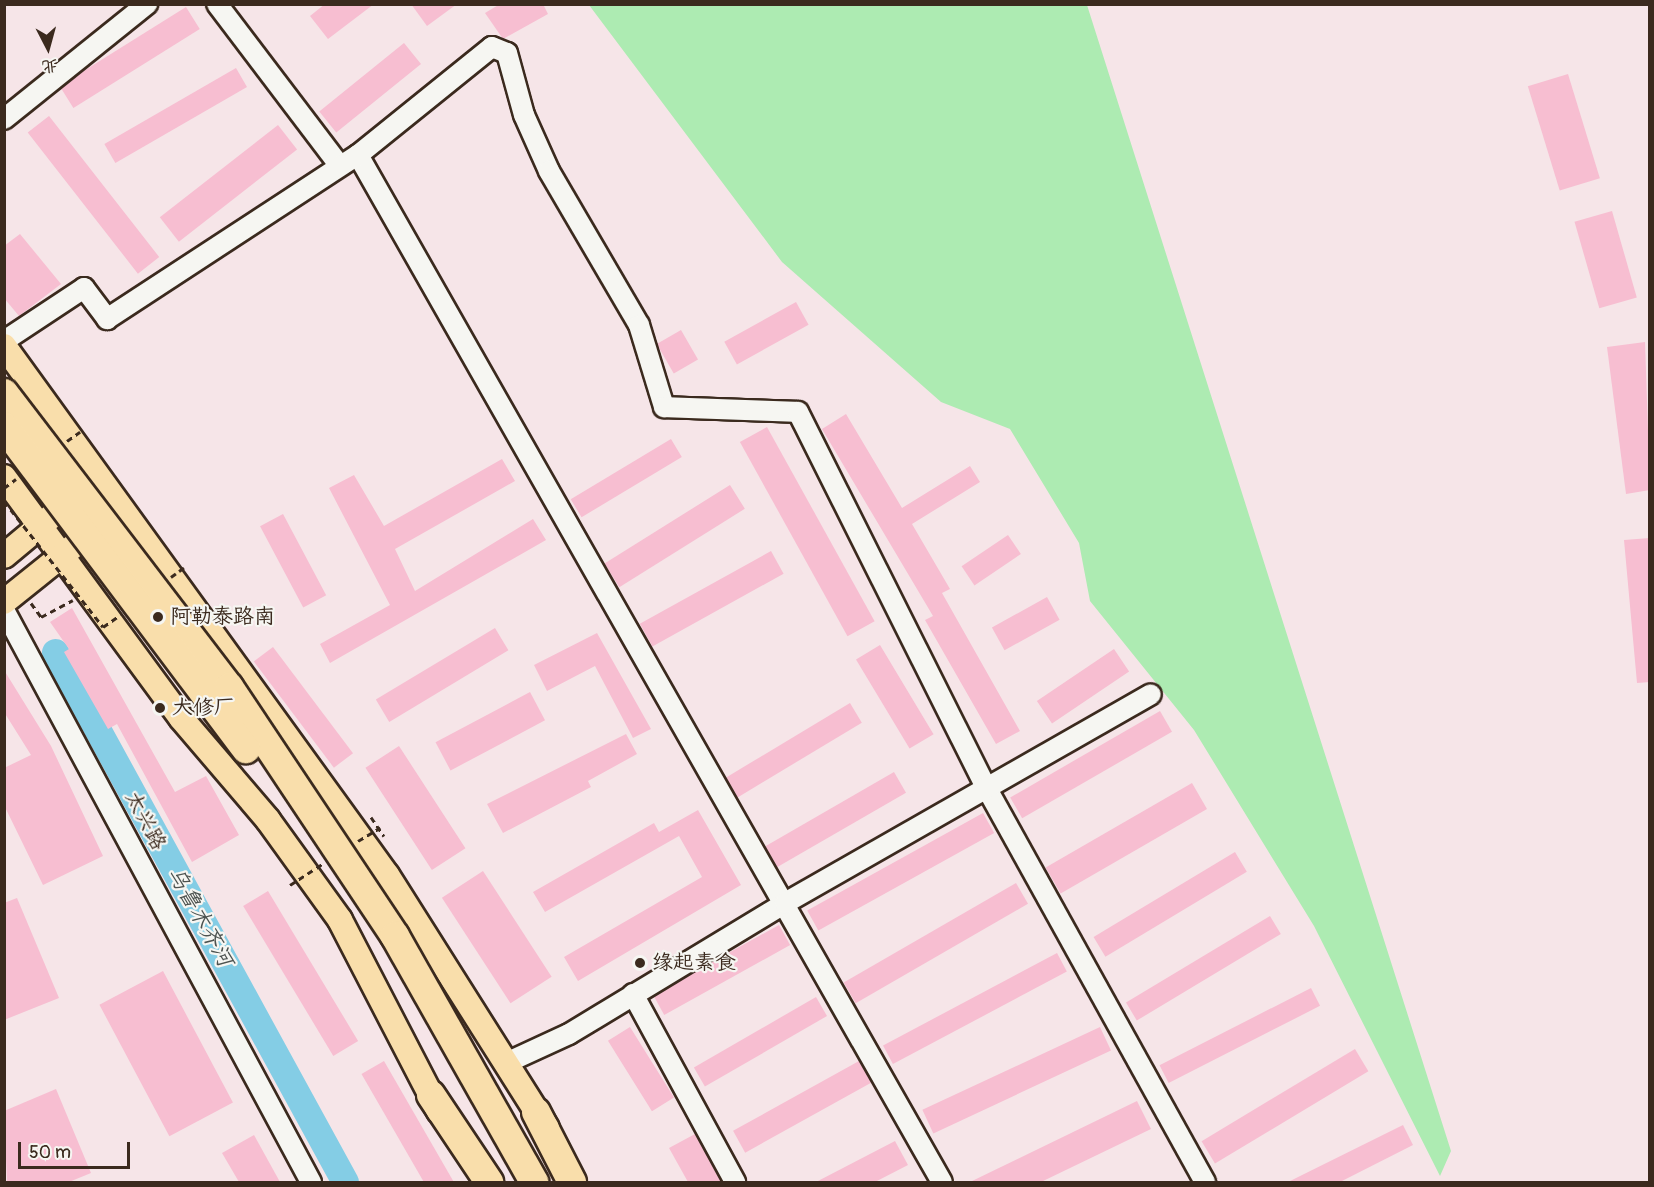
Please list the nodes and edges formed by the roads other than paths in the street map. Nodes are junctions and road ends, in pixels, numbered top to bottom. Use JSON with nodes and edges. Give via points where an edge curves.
{"nodes":[{"id":1,"x":147,"y":4,"type":"edge"},
{"id":2,"x":217,"y":4,"type":"edge"},
{"id":3,"x":4,"y":119,"type":"edge"},
{"id":4,"x":358,"y":155,"type":"junction"},
{"id":5,"x":339,"y":165,"type":"junction"},
{"id":6,"x":4,"y":344,"type":"edge"},
{"id":7,"x":4,"y":393,"type":"edge"},
{"id":8,"x":4,"y":427,"type":"edge"},
{"id":9,"x":4,"y":477,"type":"edge"},
{"id":10,"x":98,"y":478,"type":"junction"},
{"id":11,"x":122,"y":510,"type":"junction"},
{"id":12,"x":40,"y":525,"type":"junction"},
{"id":13,"x":63,"y":554,"type":"junction"},
{"id":14,"x":4,"y":556,"type":"edge"},
{"id":15,"x":4,"y":602,"type":"edge"},
{"id":16,"x":4,"y":610,"type":"edge"},
{"id":17,"x":1151,"y":694,"type":"dead end"},
{"id":18,"x":986,"y":787,"type":"junction"},
{"id":19,"x":785,"y":903,"type":"junction"},
{"id":20,"x":633,"y":994,"type":"junction"},
{"id":21,"x":506,"y":1063,"type":"junction"},
{"id":22,"x":431,"y":1095,"type":"junction"},
{"id":23,"x":536,"y":1112,"type":"junction"},
{"id":24,"x":311,"y":1182,"type":"edge"},
{"id":25,"x":476,"y":1182,"type":"edge"},
{"id":26,"x":489,"y":1182,"type":"edge"},
{"id":27,"x":513,"y":1182,"type":"edge"},
{"id":28,"x":534,"y":1182,"type":"edge"},
{"id":29,"x":572,"y":1182,"type":"edge"},
{"id":30,"x":582,"y":1182,"type":"edge"},
{"id":31,"x":735,"y":1182,"type":"edge"},
{"id":32,"x":942,"y":1182,"type":"edge"},
{"id":33,"x":1205,"y":1182,"type":"edge"}],
"edges":[{"from":1,"to":3,"type":"street"},
{"from":2,"to":5,"type":"street"},
{"from":4,"to":5,"type":"street"},
{"from":4,"to":18,"type":"street","via":[[492,47],[507,53],[524,115],[549,171],[639,325],[664,407],[798,412]]},
{"from":4,"to":19,"type":"street","via":[[576,545]]},
{"from":5,"to":6,"type":"street","via":[[107,319],[84,288]]},
{"from":6,"to":10,"type":"main road"},
{"from":7,"to":28,"type":"highway","bridge":true,"via":[[229,687],[395,936]]},
{"from":8,"to":27,"type":"highway","bridge":true,"via":[[219,708],[385,957]]},
{"from":9,"to":12,"type":"main road"},
{"from":10,"to":11,"type":"main road"},
{"from":10,"to":12,"type":"main road"},
{"from":11,"to":13,"type":"main road"},
{"from":11,"to":21,"type":"main road","via":[[387,875]]},
{"from":12,"to":13,"type":"main road"},
{"from":12,"to":14,"type":"main road"},
{"from":13,"to":15,"type":"main road"},
{"from":13,"to":22,"type":"main road","via":[[181,718],[268,820],[340,920]]},
{"from":16,"to":24,"type":"street","name":"太兴路"},
{"from":17,"to":18,"type":"street"},
{"from":18,"to":19,"type":"street"},
{"from":18,"to":33,"type":"street"},
{"from":19,"to":20,"type":"street"},
{"from":19,"to":32,"type":"street"},
{"from":20,"to":21,"type":"street"},
{"from":20,"to":31,"type":"street"},
{"from":21,"to":23,"type":"main road"},
{"from":22,"to":25,"type":"main road"},
{"from":22,"to":26,"type":"highway"},
{"from":23,"to":29,"type":"highway"},
{"from":23,"to":30,"type":"main road"}]}
